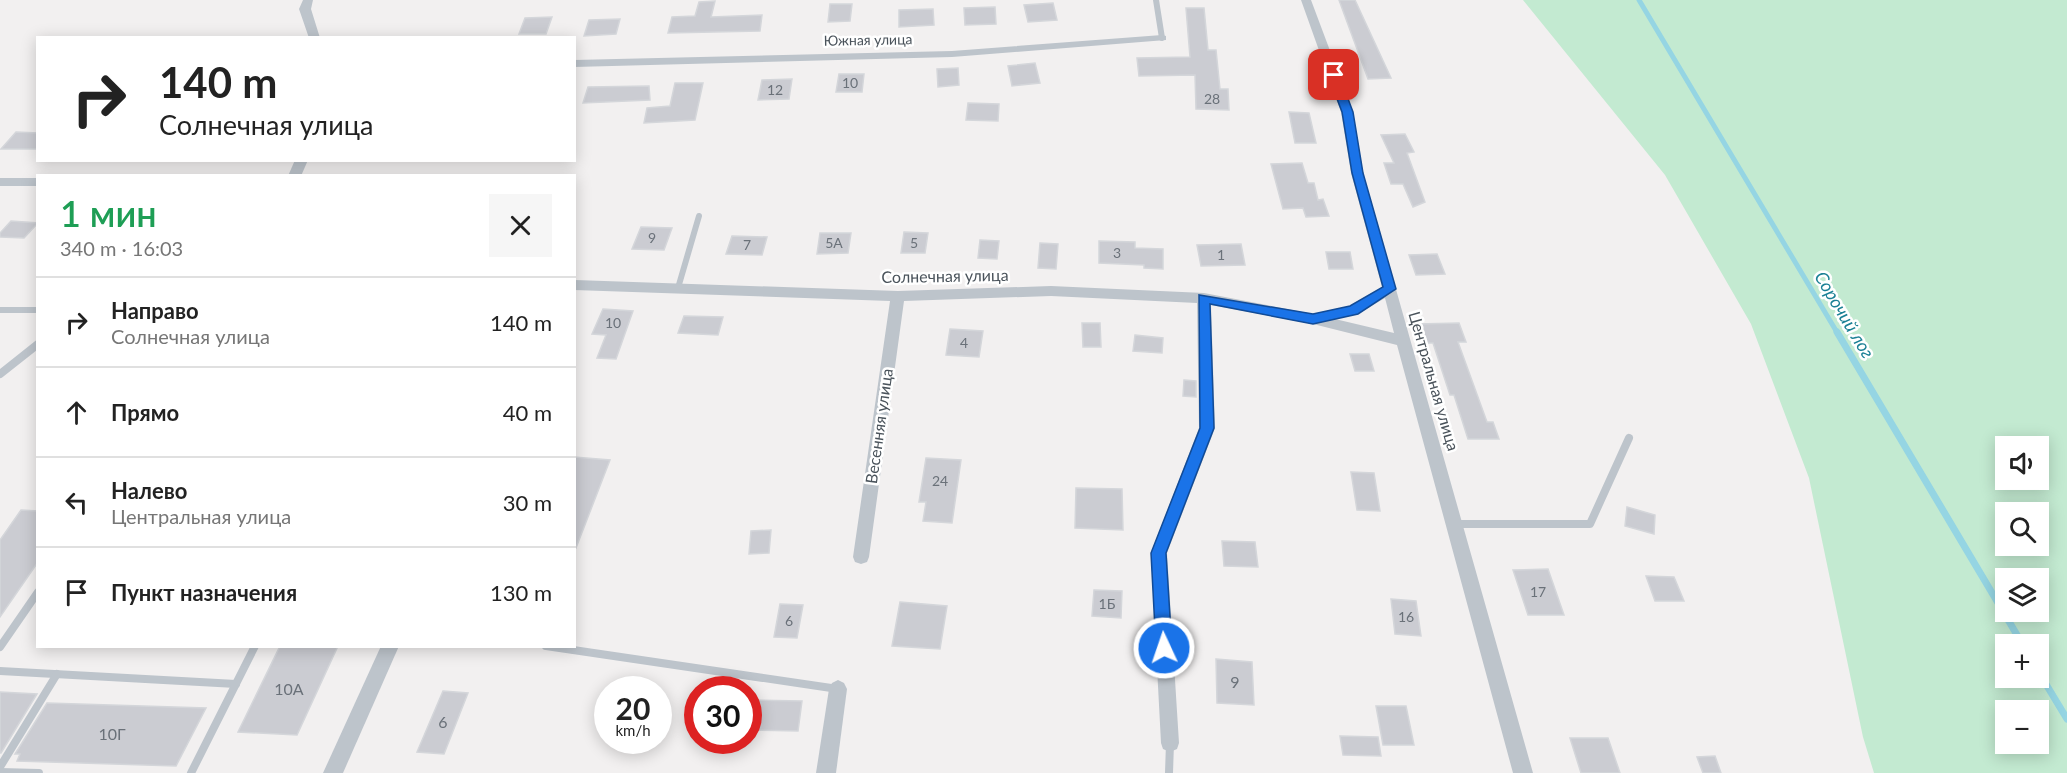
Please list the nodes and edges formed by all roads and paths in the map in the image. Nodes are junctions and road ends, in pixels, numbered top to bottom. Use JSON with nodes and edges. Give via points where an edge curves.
{"nodes":[{"id":1,"x":308,"y":0,"type":"edge"},
{"id":2,"x":1156,"y":0,"type":"edge"},
{"id":3,"x":1306,"y":0,"type":"edge"},
{"id":4,"x":314,"y":36,"type":"edge"},
{"id":5,"x":1162,"y":38,"type":"joint"},
{"id":6,"x":576,"y":64,"type":"edge"},
{"id":7,"x":0,"y":182,"type":"edge"},
{"id":8,"x":36,"y":182,"type":"edge"},
{"id":9,"x":699,"y":216,"type":"dead end"},
{"id":10,"x":576,"y":285,"type":"edge"},
{"id":11,"x":678,"y":288,"type":"junction"},
{"id":12,"x":1389,"y":289,"type":"junction"},
{"id":13,"x":898,"y":296,"type":"junction"},
{"id":14,"x":1204,"y":298,"type":"junction"},
{"id":15,"x":0,"y":310,"type":"edge"},
{"id":16,"x":36,"y":310,"type":"edge"},
{"id":17,"x":1313,"y":319,"type":"junction"},
{"id":18,"x":1404,"y":341,"type":"junction"},
{"id":19,"x":36,"y":346,"type":"edge"},
{"id":20,"x":0,"y":374,"type":"edge"},
{"id":21,"x":1629,"y":438,"type":"dead end"},
{"id":22,"x":1455,"y":524,"type":"junction"},
{"id":23,"x":861,"y":556,"type":"dead end"},
{"id":24,"x":36,"y":595,"type":"edge"},
{"id":25,"x":0,"y":647,"type":"edge"},
{"id":26,"x":254,"y":648,"type":"edge"},
{"id":27,"x":389,"y":648,"type":"edge"},
{"id":28,"x":560,"y":648,"type":"edge"},
{"id":29,"x":0,"y":671,"type":"edge"},
{"id":30,"x":57,"y":674,"type":"junction"},
{"id":31,"x":236,"y":684,"type":"junction"},
{"id":32,"x":838,"y":689,"type":"joint"},
{"id":33,"x":1170,"y":743,"type":"joint"},
{"id":34,"x":0,"y":769,"type":"edge"},
{"id":35,"x":39,"y":773,"type":"edge"},
{"id":36,"x":191,"y":773,"type":"edge"},
{"id":37,"x":333,"y":773,"type":"edge"},
{"id":38,"x":826,"y":773,"type":"edge"},
{"id":39,"x":1169,"y":773,"type":"edge"},
{"id":40,"x":1523,"y":773,"type":"edge"}],
"edges":[{"from":1,"to":4,"type":"street","via":[[305,9]]},
{"from":2,"to":5,"type":"lane"},
{"from":3,"to":12,"type":"street","name":"Центральная улица","via":[[1347,112],[1357,173]]},
{"from":5,"to":6,"type":"street","name":"Южная улица","via":[[952,54]]},
{"from":7,"to":8,"type":"street"},
{"from":9,"to":11,"type":"lane"},
{"from":10,"to":11,"type":"street","name":"Солнечная улица"},
{"from":11,"to":13,"type":"street","name":"Солнечная улица"},
{"from":12,"to":17,"type":"street","via":[[1353,310]]},
{"from":12,"to":18,"type":"street","name":"Центральная улица"},
{"from":13,"to":14,"type":"street","name":"Солнечная улица","via":[[1051,291]]},
{"from":13,"to":23,"type":"street","name":"Весенняя улица"},
{"from":14,"to":17,"type":"street","name":"Солнечная улица"},
{"from":14,"to":33,"type":"street","via":[[1207,428],[1159,553]]},
{"from":15,"to":16,"type":"lane"},
{"from":17,"to":18,"type":"street","name":"Солнечная улица"},
{"from":18,"to":22,"type":"street","name":"Центральная улица"},
{"from":19,"to":20,"type":"lane"},
{"from":21,"to":22,"type":"lane","via":[[1590,524]]},
{"from":22,"to":40,"type":"street","name":"Центральная улица"},
{"from":24,"to":25,"type":"lane"},
{"from":26,"to":31,"type":"lane"},
{"from":27,"to":37,"type":"street"},
{"from":28,"to":32,"type":"lane"},
{"from":29,"to":30,"type":"lane"},
{"from":30,"to":31,"type":"lane"},
{"from":30,"to":34,"type":"lane"},
{"from":31,"to":36,"type":"lane"},
{"from":32,"to":38,"type":"street"},
{"from":33,"to":39,"type":"lane"},
{"from":34,"to":35,"type":"lane"}]}
